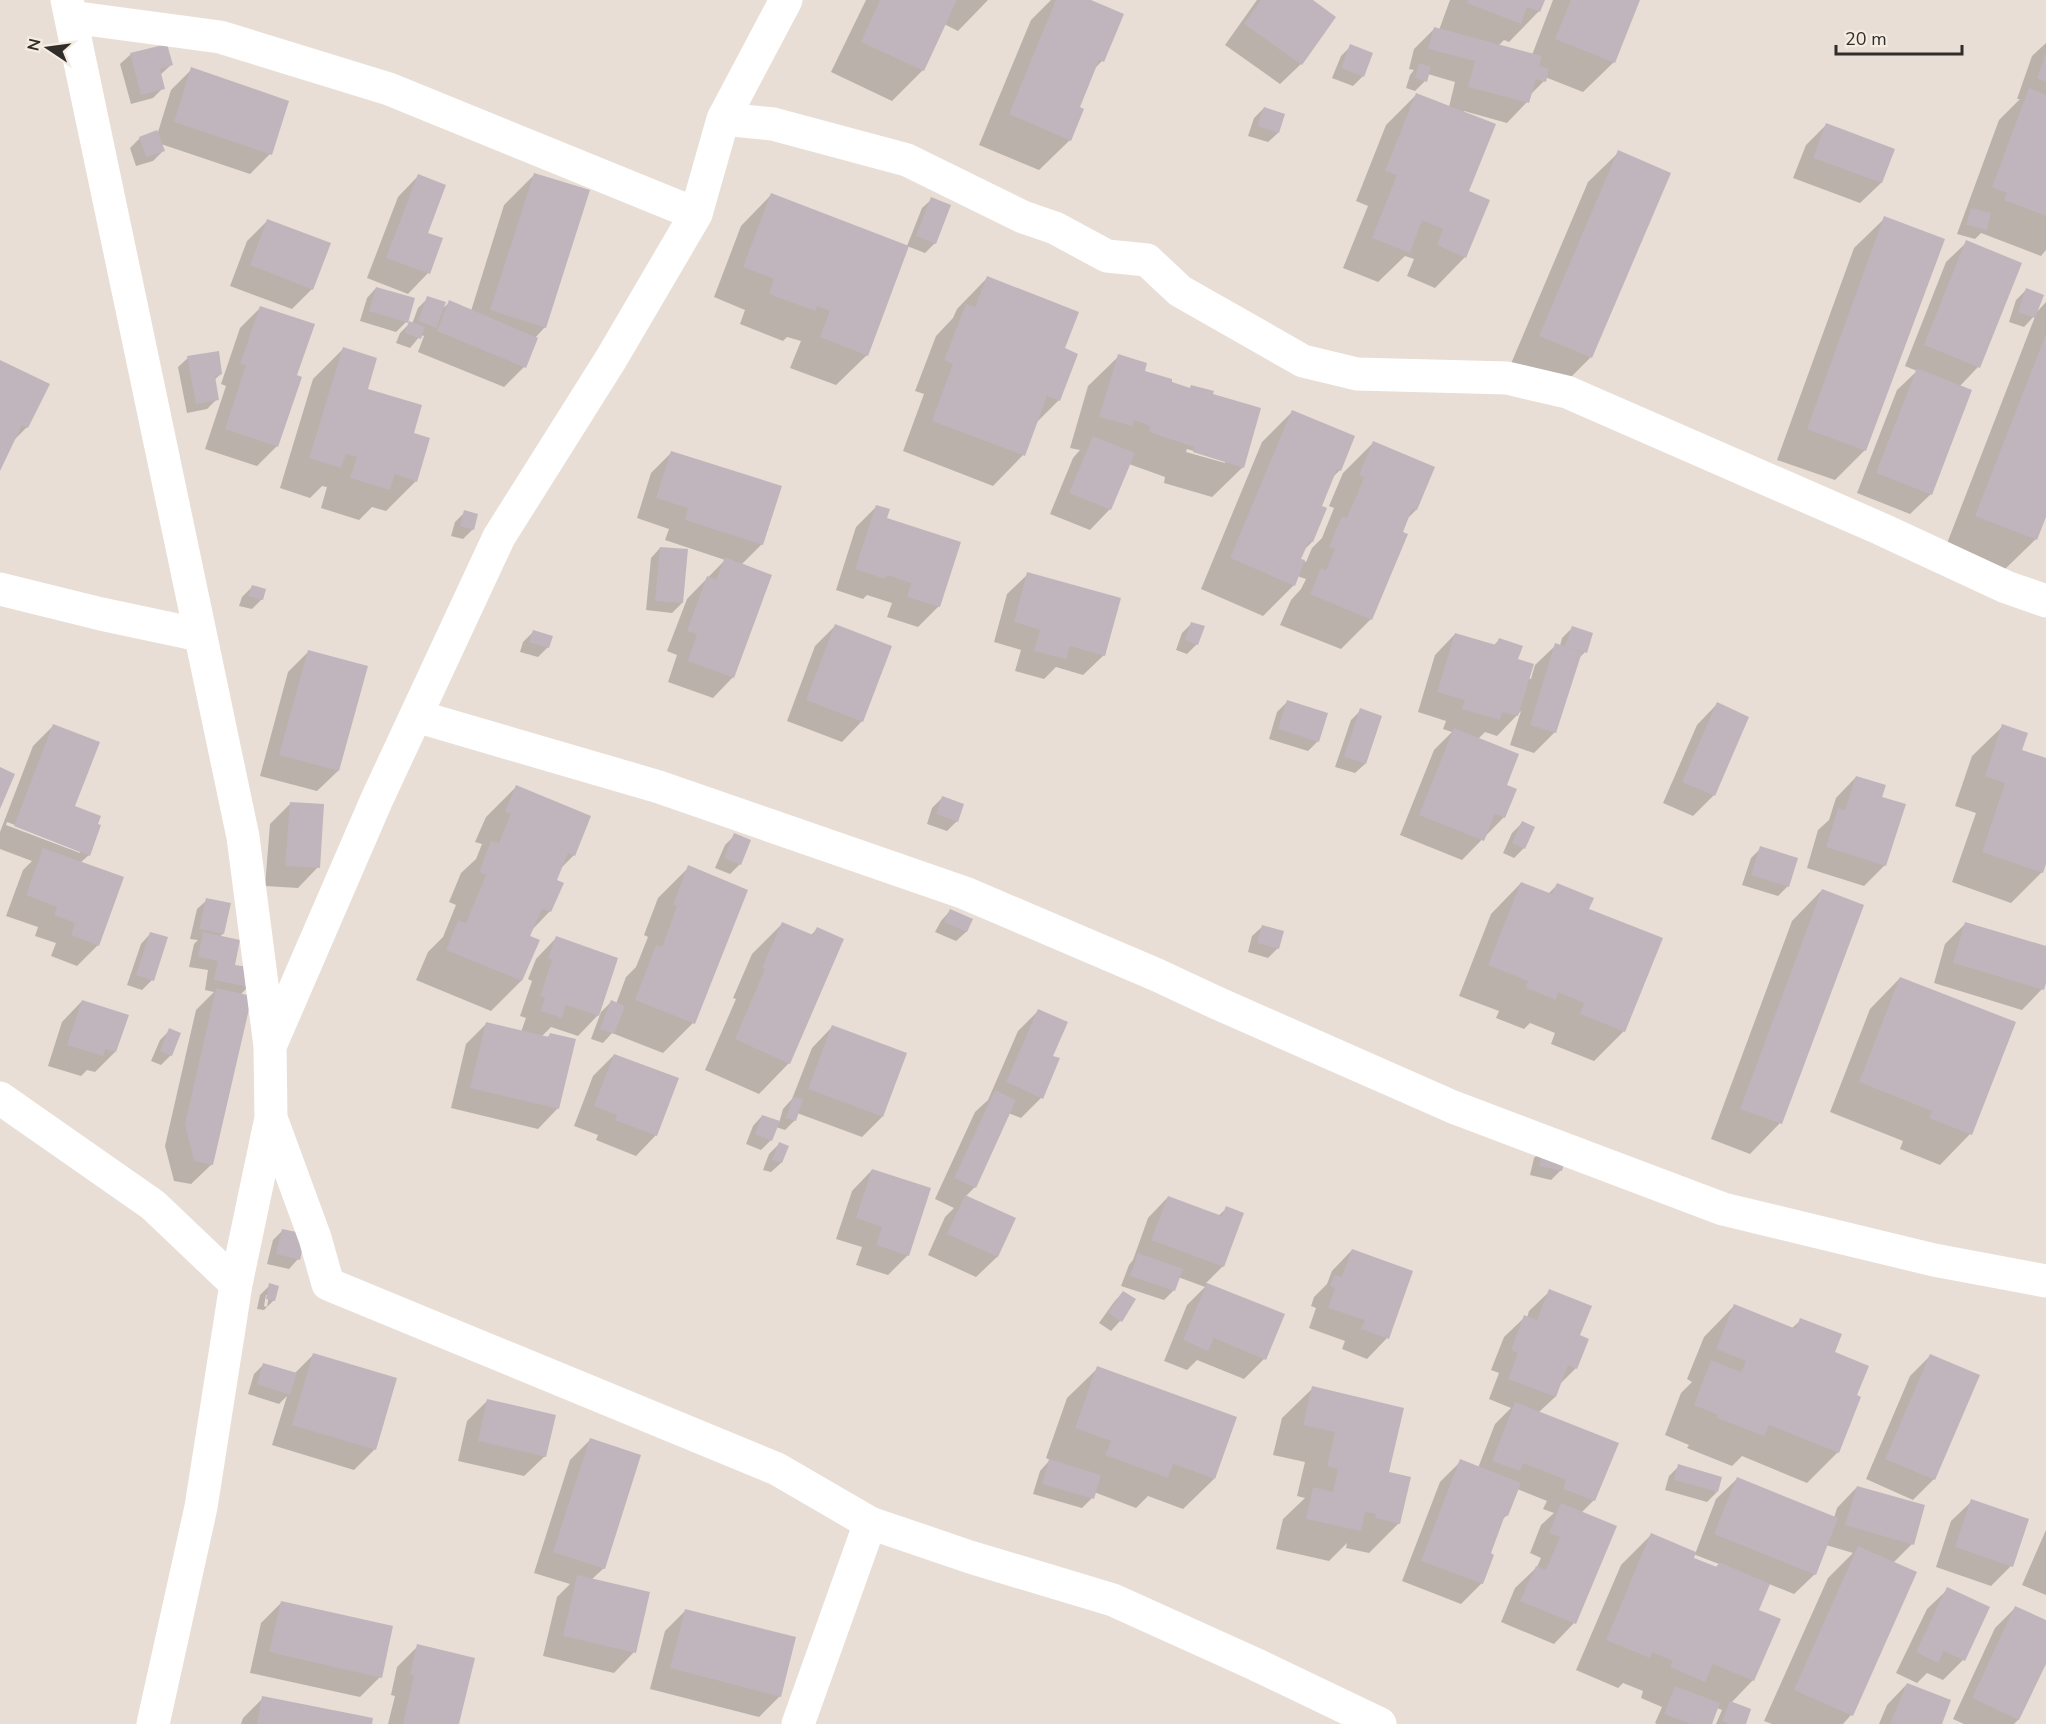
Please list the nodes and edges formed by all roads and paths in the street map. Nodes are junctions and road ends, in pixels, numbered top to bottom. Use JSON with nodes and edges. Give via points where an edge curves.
{"nodes":[{"id":1,"x":786,"y":0,"type":"edge"},
{"id":2,"x":69,"y":9,"type":"edge"},
{"id":3,"x":723,"y":119,"type":"junction"},
{"id":4,"x":696,"y":214,"type":"junction"},
{"id":5,"x":0,"y":589,"type":"edge"},
{"id":6,"x":2046,"y":601,"type":"edge"},
{"id":7,"x":200,"y":635,"type":"junction"},
{"id":8,"x":416,"y":716,"type":"junction"},
{"id":9,"x":270,"y":1046,"type":"junction"},
{"id":10,"x":0,"y":1098,"type":"edge"},
{"id":11,"x":271,"y":1118,"type":"junction"},
{"id":12,"x":2046,"y":1281,"type":"edge"},
{"id":13,"x":236,"y":1284,"type":"junction"},
{"id":14,"x":870,"y":1523,"type":"junction"},
{"id":15,"x":153,"y":1724,"type":"edge"},
{"id":16,"x":798,"y":1724,"type":"edge"},
{"id":17,"x":1380,"y":1724,"type":"edge"}],
"edges":[{"from":1,"to":3,"type":"street"},
{"from":2,"to":4,"type":"street","via":[[220,37],[389,88]]},
{"from":2,"to":7,"type":"street"},
{"from":3,"to":4,"type":"street"},
{"from":3,"to":6,"type":"street","via":[[772,124],[907,160],[1107,256],[1147,260],[1180,291],[1303,361],[1357,374],[1507,378],[1567,392],[2006,587]]},
{"from":4,"to":8,"type":"street","via":[[500,537]]},
{"from":5,"to":7,"type":"street"},
{"from":7,"to":9,"type":"street","via":[[243,837]]},
{"from":8,"to":9,"type":"street"},
{"from":8,"to":12,"type":"street","via":[[659,787],[965,893],[1453,1107],[1723,1209],[1934,1260]]},
{"from":9,"to":11,"type":"street"},
{"from":10,"to":13,"type":"street","via":[[153,1205]]},
{"from":11,"to":13,"type":"street"},
{"from":11,"to":14,"type":"street","via":[[328,1284],[777,1469]]},
{"from":13,"to":15,"type":"street","via":[[201,1508]]},
{"from":14,"to":16,"type":"street"},
{"from":14,"to":17,"type":"street","via":[[1113,1600]]}]}
